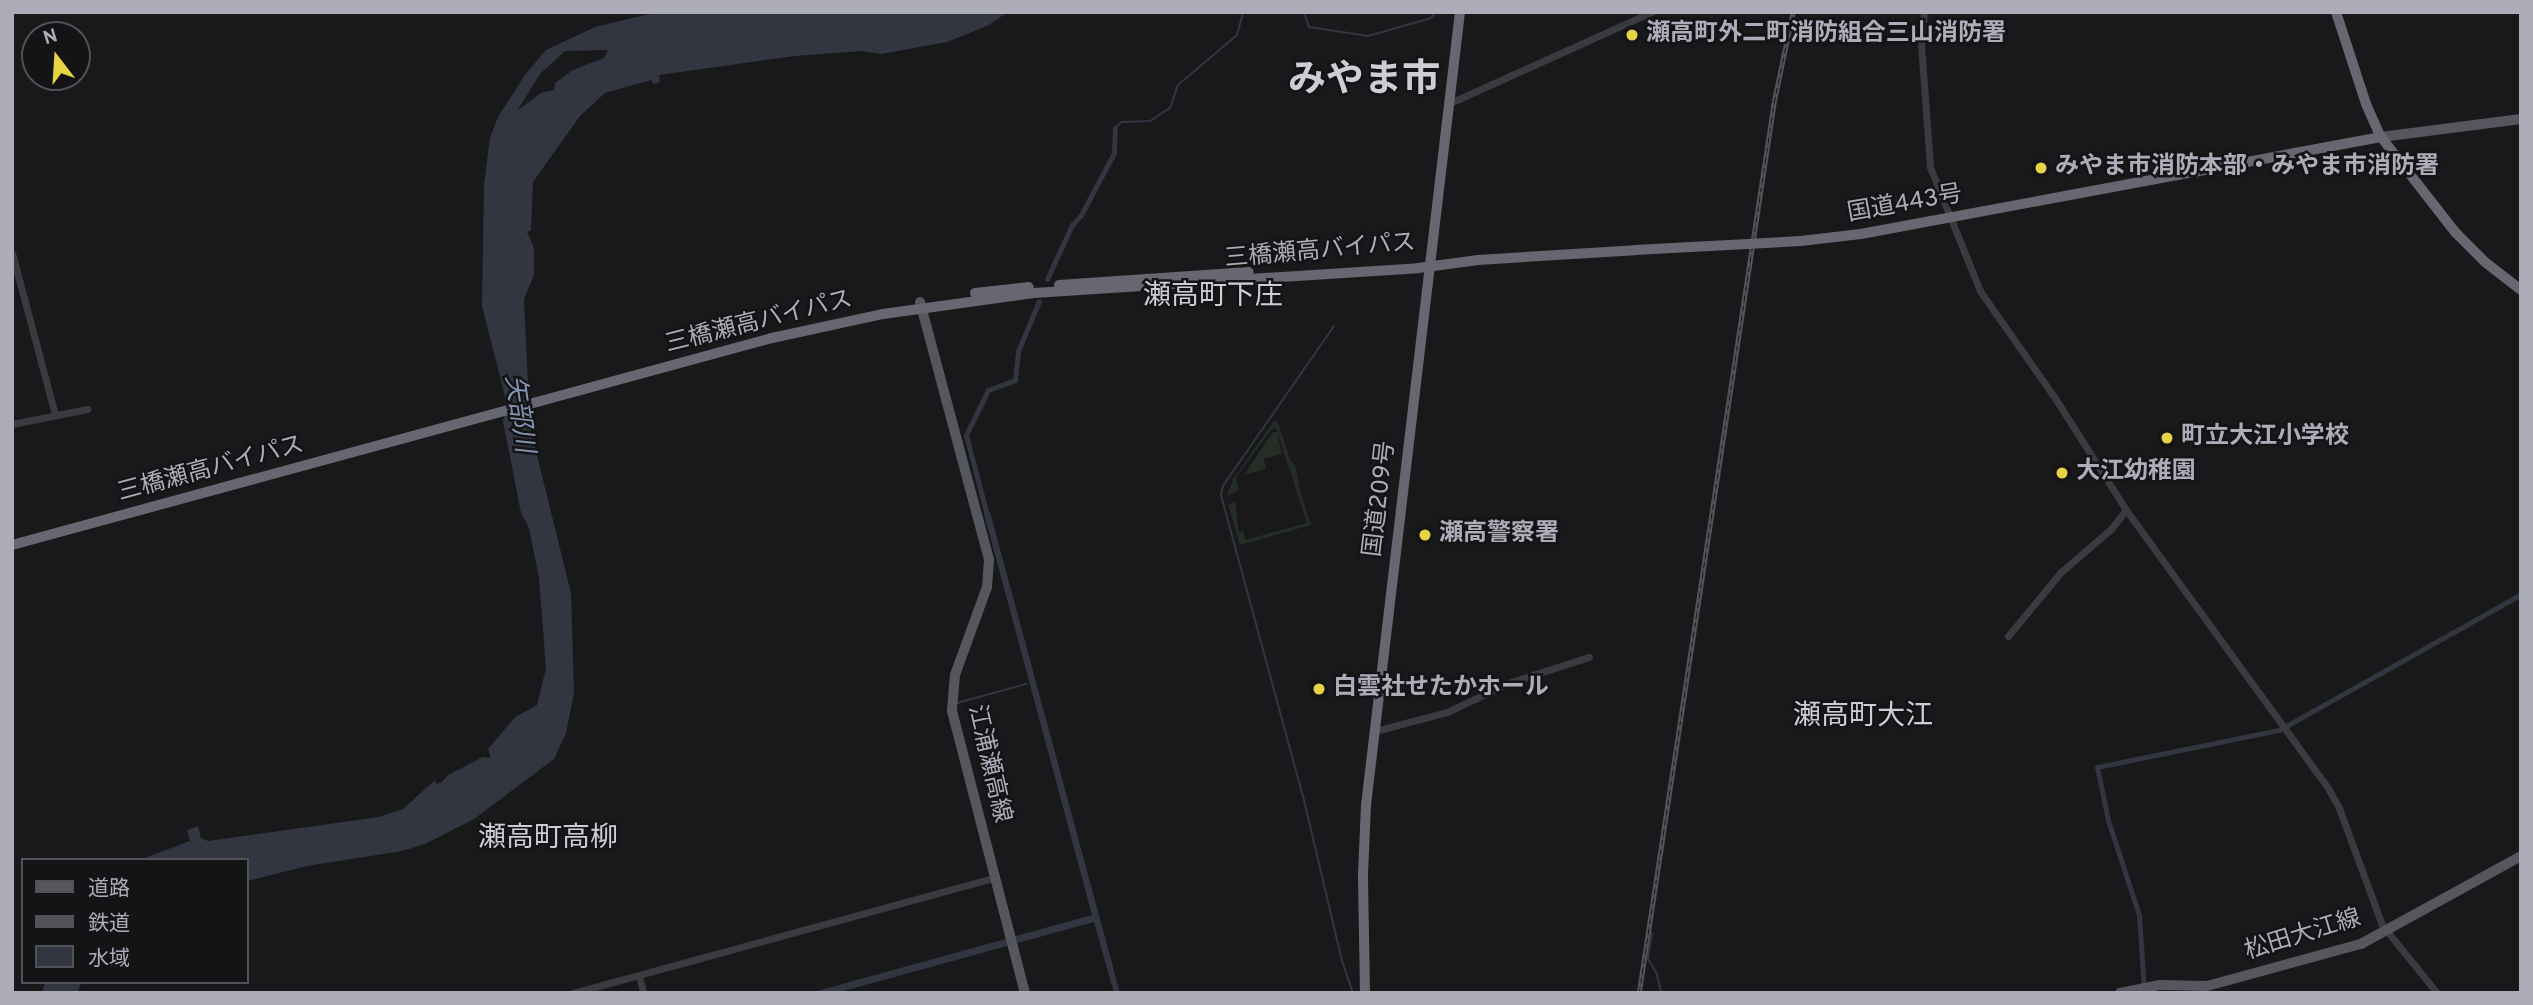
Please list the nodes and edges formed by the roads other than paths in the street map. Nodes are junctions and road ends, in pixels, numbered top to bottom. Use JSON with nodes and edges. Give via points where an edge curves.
{"nodes":[{"id":1,"x":1460,"y":12,"type":"edge"},
{"id":2,"x":1651,"y":12,"type":"edge"},
{"id":3,"x":1924,"y":12,"type":"edge"},
{"id":4,"x":2336,"y":12,"type":"edge"},
{"id":5,"x":1450,"y":103,"type":"junction"},
{"id":6,"x":2521,"y":119,"type":"edge"},
{"id":7,"x":2381,"y":137,"type":"junction"},
{"id":8,"x":1950,"y":218,"type":"junction"},
{"id":9,"x":12,"y":253,"type":"edge"},
{"id":10,"x":1430,"y":264,"type":"junction"},
{"id":11,"x":2521,"y":290,"type":"edge"},
{"id":12,"x":921,"y":304,"type":"junction"},
{"id":13,"x":88,"y":409,"type":"dead end"},
{"id":14,"x":55,"y":415,"type":"junction"},
{"id":15,"x":12,"y":424,"type":"edge"},
{"id":16,"x":2126,"y":510,"type":"junction"},
{"id":17,"x":12,"y":543,"type":"edge"},
{"id":18,"x":2008,"y":636,"type":"dead end"},
{"id":19,"x":1589,"y":657,"type":"dead end"},
{"id":20,"x":1375,"y":730,"type":"junction"},
{"id":21,"x":2521,"y":856,"type":"edge"},
{"id":22,"x":994,"y":878,"type":"junction"},
{"id":23,"x":2387,"y":931,"type":"junction"},
{"id":24,"x":639,"y":975,"type":"junction"},
{"id":25,"x":573,"y":993,"type":"edge"},
{"id":26,"x":643,"y":993,"type":"edge"},
{"id":27,"x":1025,"y":993,"type":"edge"},
{"id":28,"x":1366,"y":993,"type":"edge"},
{"id":29,"x":2120,"y":993,"type":"edge"},
{"id":30,"x":2437,"y":993,"type":"edge"}],
"edges":[{"from":1,"to":5,"type":"highway","name":"国道209号"},
{"from":2,"to":5,"type":"street"},
{"from":3,"to":8,"type":"street","via":[[1921,44],[1927,149]]},
{"from":4,"to":7,"type":"highway"},
{"from":5,"to":10,"type":"highway","name":"国道209号"},
{"from":6,"to":7,"type":"main road"},
{"from":7,"to":8,"type":"highway","name":"国道443号"},
{"from":7,"to":11,"type":"highway","via":[[2455,232]]},
{"from":8,"to":10,"type":"highway","name":"国道443号","bridge":true,"via":[[1801,242]]},
{"from":8,"to":16,"type":"street","via":[[1985,300]]},
{"from":9,"to":14,"type":"street"},
{"from":10,"to":12,"type":"highway","name":"三橋瀬高バイパス"},
{"from":10,"to":20,"type":"highway","name":"国道209号"},
{"from":12,"to":17,"type":"highway","name":"三橋瀬高バイパス","via":[[696,357]]},
{"from":12,"to":22,"type":"main road","name":"江浦瀬高線","via":[[989,559],[987,587],[955,675],[952,700]]},
{"from":13,"to":14,"type":"street"},
{"from":14,"to":15,"type":"street"},
{"from":16,"to":18,"type":"street","via":[[2061,572]]},
{"from":16,"to":23,"type":"street","via":[[2339,808]]},
{"from":19,"to":20,"type":"street","via":[[1511,682],[1447,712]]},
{"from":20,"to":28,"type":"highway","name":"国道209号","via":[[1363,848]]},
{"from":21,"to":23,"type":"main road","name":"松田大江線"},
{"from":22,"to":24,"type":"street"},
{"from":22,"to":27,"type":"main road","name":"江浦瀬高線"},
{"from":23,"to":29,"type":"main road","name":"松田大江線","via":[[2361,944],[2219,983]]},
{"from":23,"to":30,"type":"street"},
{"from":24,"to":25,"type":"street"},
{"from":24,"to":26,"type":"street"}]}
